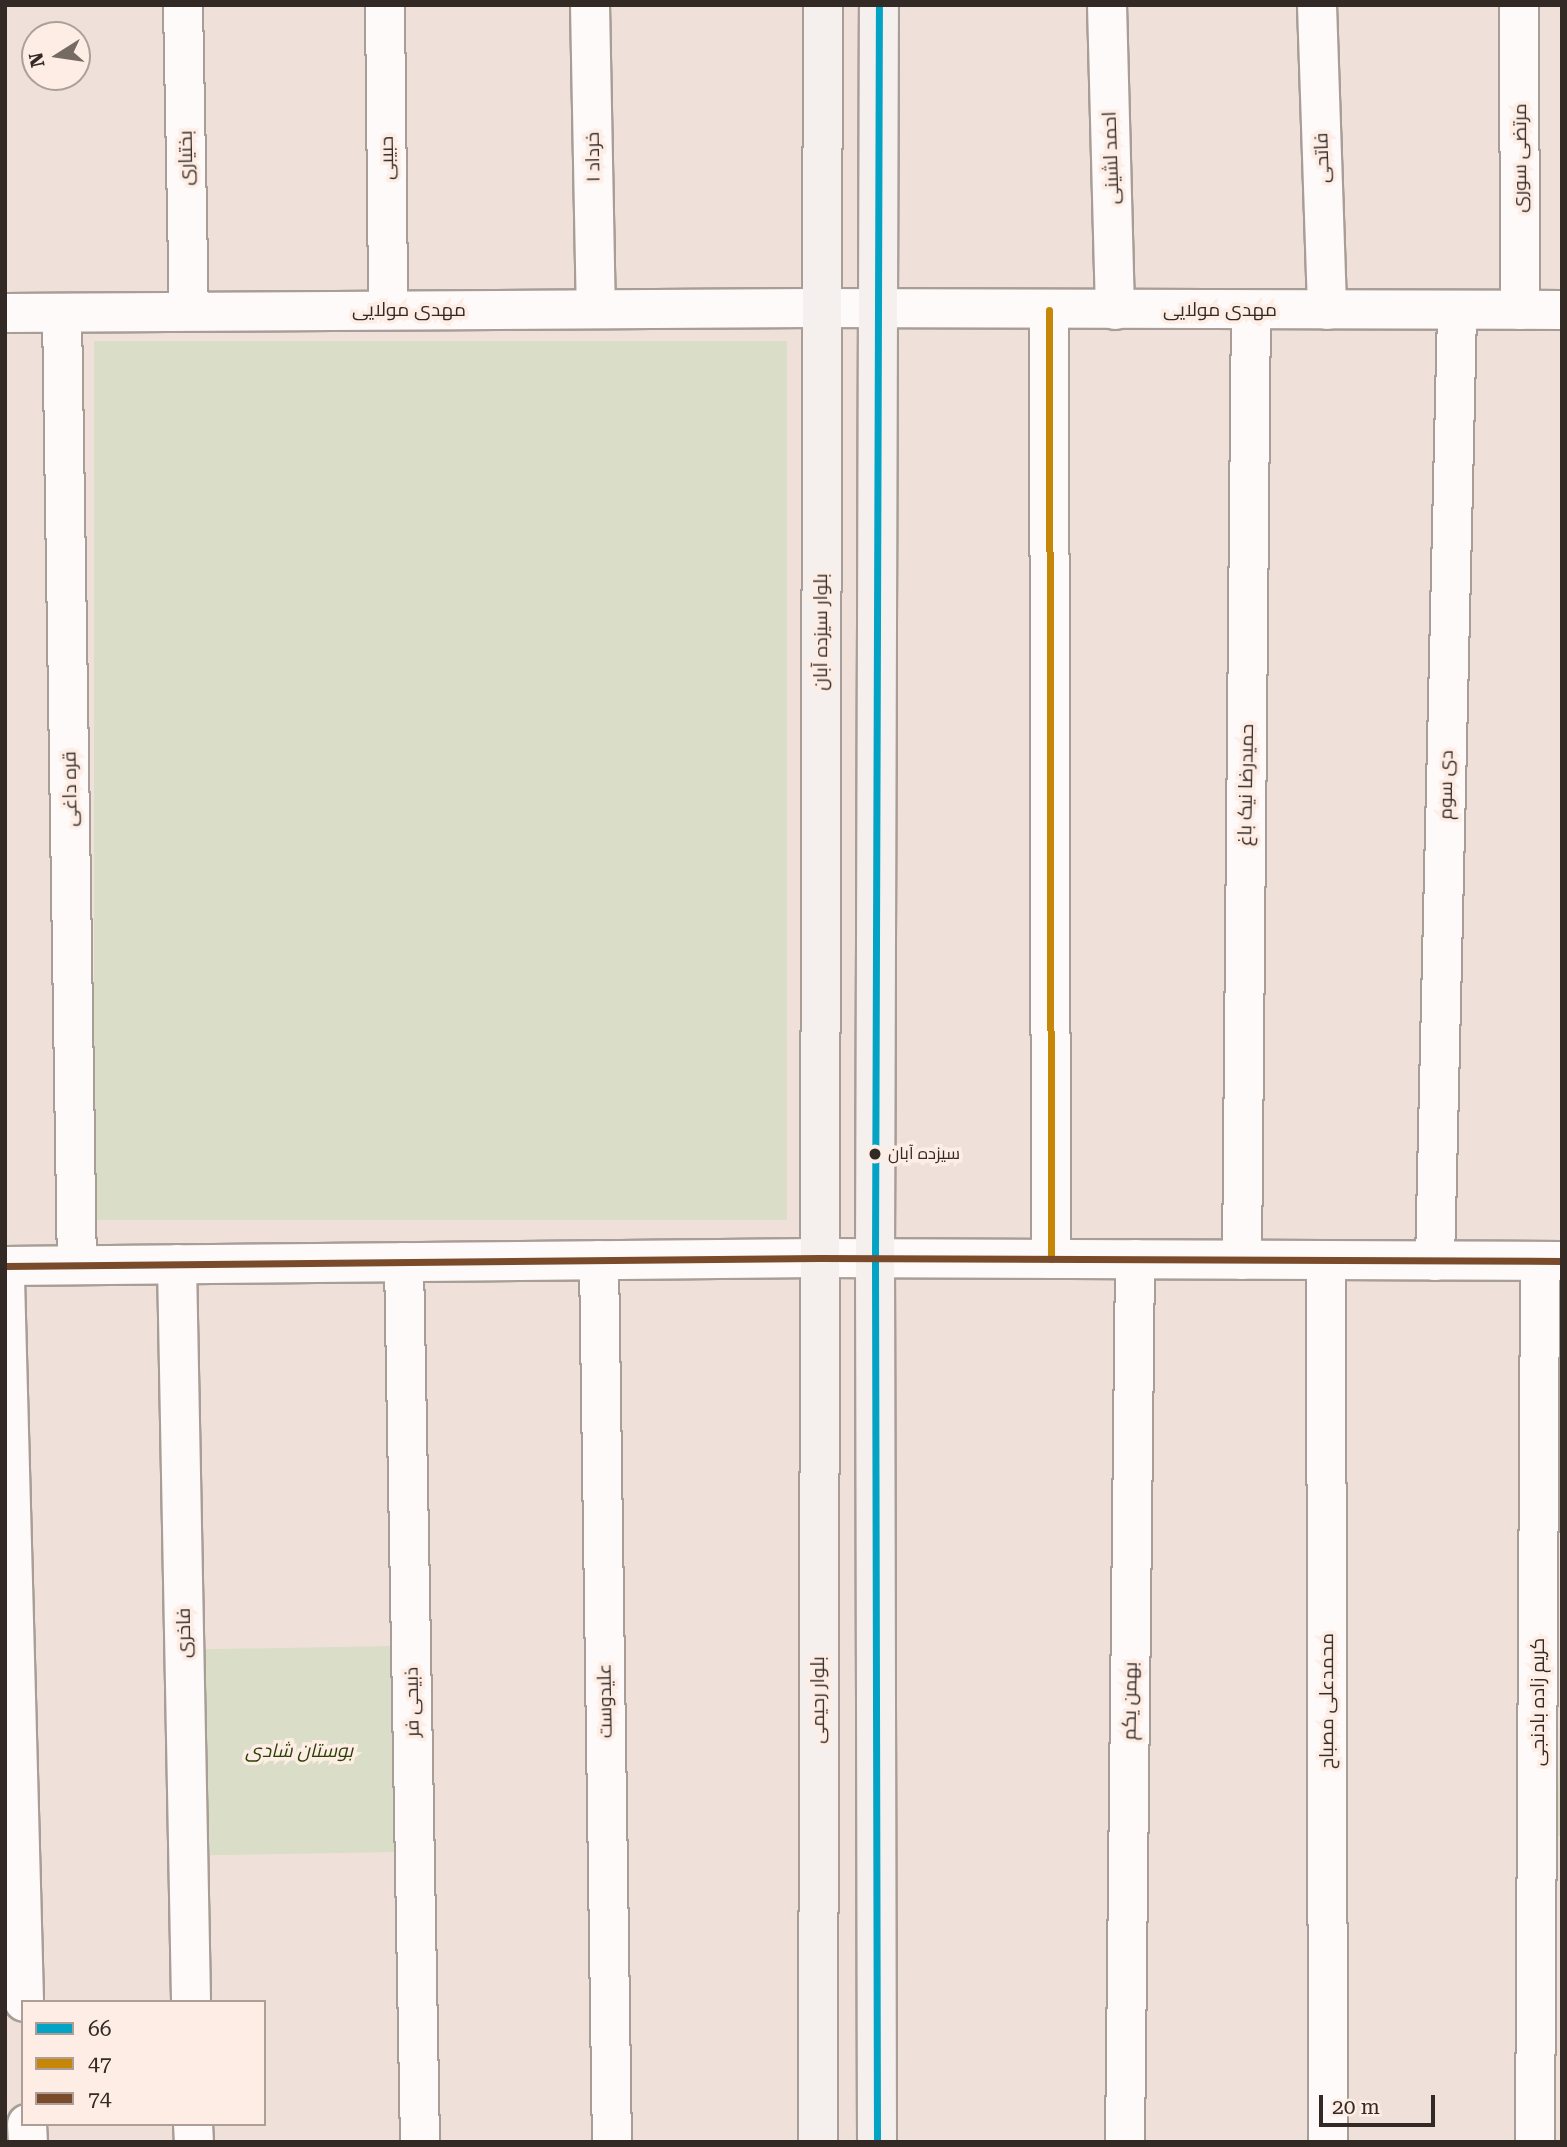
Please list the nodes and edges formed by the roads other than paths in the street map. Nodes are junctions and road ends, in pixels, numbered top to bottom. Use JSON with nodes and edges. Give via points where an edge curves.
{"nodes":[{"id":1,"x":183,"y":5,"type":"edge"},
{"id":2,"x":385,"y":5,"type":"edge"},
{"id":3,"x":590,"y":5,"type":"edge"},
{"id":4,"x":823,"y":5,"type":"edge"},
{"id":5,"x":879,"y":5,"type":"edge"},
{"id":6,"x":1107,"y":5,"type":"edge"},
{"id":7,"x":1317,"y":5,"type":"edge"},
{"id":8,"x":1519,"y":5,"type":"edge"},
{"id":9,"x":596,"y":309,"type":"junction"},
{"id":10,"x":817,"y":309,"type":"junction"},
{"id":11,"x":388,"y":310,"type":"junction"},
{"id":12,"x":878,"y":310,"type":"junction"},
{"id":13,"x":1049,"y":310,"type":"junction"},
{"id":14,"x":1115,"y":310,"type":"junction"},
{"id":15,"x":1251,"y":310,"type":"junction"},
{"id":16,"x":1327,"y":310,"type":"junction"},
{"id":17,"x":1458,"y":310,"type":"junction"},
{"id":18,"x":1520,"y":310,"type":"junction"},
{"id":19,"x":1562,"y":310,"type":"edge"},
{"id":20,"x":189,"y":311,"type":"junction"},
{"id":21,"x":5,"y":313,"type":"edge"},
{"id":22,"x":62,"y":314,"type":"junction"},
{"id":23,"x":819,"y":1258,"type":"junction"},
{"id":24,"x":1051,"y":1259,"type":"junction"},
{"id":25,"x":1135,"y":1259,"type":"junction"},
{"id":26,"x":598,"y":1260,"type":"junction"},
{"id":27,"x":875,"y":1260,"type":"junction"},
{"id":28,"x":1242,"y":1260,"type":"junction"},
{"id":29,"x":1326,"y":1260,"type":"junction"},
{"id":30,"x":1435,"y":1261,"type":"junction"},
{"id":31,"x":1551,"y":1261,"type":"edge"},
{"id":32,"x":404,"y":1262,"type":"junction"},
{"id":33,"x":177,"y":1264,"type":"junction"},
{"id":34,"x":77,"y":1265,"type":"junction"},
{"id":35,"x":5,"y":1266,"type":"edge"},
{"id":36,"x":5,"y":1279,"type":"edge"},
{"id":37,"x":24,"y":2000,"type":"edge"},
{"id":38,"x":191,"y":2000,"type":"edge"},
{"id":39,"x":420,"y":2142,"type":"edge"},
{"id":40,"x":612,"y":2142,"type":"edge"},
{"id":41,"x":818,"y":2142,"type":"edge"},
{"id":42,"x":877,"y":2142,"type":"edge"},
{"id":43,"x":1125,"y":2142,"type":"edge"},
{"id":44,"x":1328,"y":2142,"type":"edge"},
{"id":45,"x":1535,"y":2142,"type":"edge"}],
"edges":[{"from":1,"to":20,"type":"street","name":"بختیاری"},
{"from":2,"to":11,"type":"street","name":"حبیبی"},
{"from":3,"to":9,"type":"street","name":"خرداد ۱"},
{"from":4,"to":10,"type":"main road","name":"بلوار سیزده آبان"},
{"from":5,"to":12,"type":"main road"},
{"from":6,"to":14,"type":"street","name":"احمد لشینی"},
{"from":7,"to":16,"type":"street","name":"فاتحی"},
{"from":8,"to":18,"type":"street","name":"مرتضی سوری"},
{"from":9,"to":10,"type":"street","name":"مهدی مولایی"},
{"from":9,"to":11,"type":"street","name":"مهدی مولایی"},
{"from":10,"to":12,"type":"street","name":"مهدی مولایی"},
{"from":10,"to":23,"type":"main road","name":"بلوار سیزده آبان"},
{"from":11,"to":20,"type":"street","name":"مهدی مولایی"},
{"from":12,"to":13,"type":"street","name":"مهدی مولایی"},
{"from":12,"to":27,"type":"main road"},
{"from":13,"to":14,"type":"street","name":"مهدی مولایی"},
{"from":13,"to":24,"type":"street"},
{"from":14,"to":15,"type":"street","name":"مهدی مولایی"},
{"from":15,"to":16,"type":"street","name":"مهدی مولایی"},
{"from":15,"to":28,"type":"street","name":"حمیدرضا نیک باغ"},
{"from":16,"to":17,"type":"street","name":"مهدی مولایی"},
{"from":17,"to":18,"type":"street","name":"مهدی مولایی"},
{"from":17,"to":30,"type":"street","name":"دی سوم"},
{"from":18,"to":19,"type":"street","name":"مهدی مولایی"},
{"from":20,"to":22,"type":"street","name":"مهدی مولایی"},
{"from":21,"to":22,"type":"street","name":"مهدی مولایی"},
{"from":22,"to":34,"type":"street","name":"قره داغی"},
{"from":23,"to":26,"type":"street"},
{"from":23,"to":27,"type":"street"},
{"from":23,"to":41,"type":"main road","name":"بلوار رحیمی"},
{"from":24,"to":25,"type":"street"},
{"from":24,"to":27,"type":"street"},
{"from":25,"to":28,"type":"street"},
{"from":25,"to":43,"type":"street","name":"بهمن یکم"},
{"from":26,"to":32,"type":"street"},
{"from":26,"to":40,"type":"street","name":"علیدوست"},
{"from":27,"to":42,"type":"main road"},
{"from":28,"to":29,"type":"street"},
{"from":29,"to":30,"type":"street"},
{"from":29,"to":44,"type":"street","name":"محمدعلی مصباح"},
{"from":30,"to":31,"type":"street"},
{"from":31,"to":45,"type":"street","name":"کریم زاده بادنجی"},
{"from":32,"to":33,"type":"street"},
{"from":32,"to":39,"type":"street","name":"ذبیحی فر"},
{"from":33,"to":34,"type":"street"},
{"from":33,"to":38,"type":"street","name":"فاخری"},
{"from":34,"to":35,"type":"street"},
{"from":36,"to":37,"type":"street"}]}
